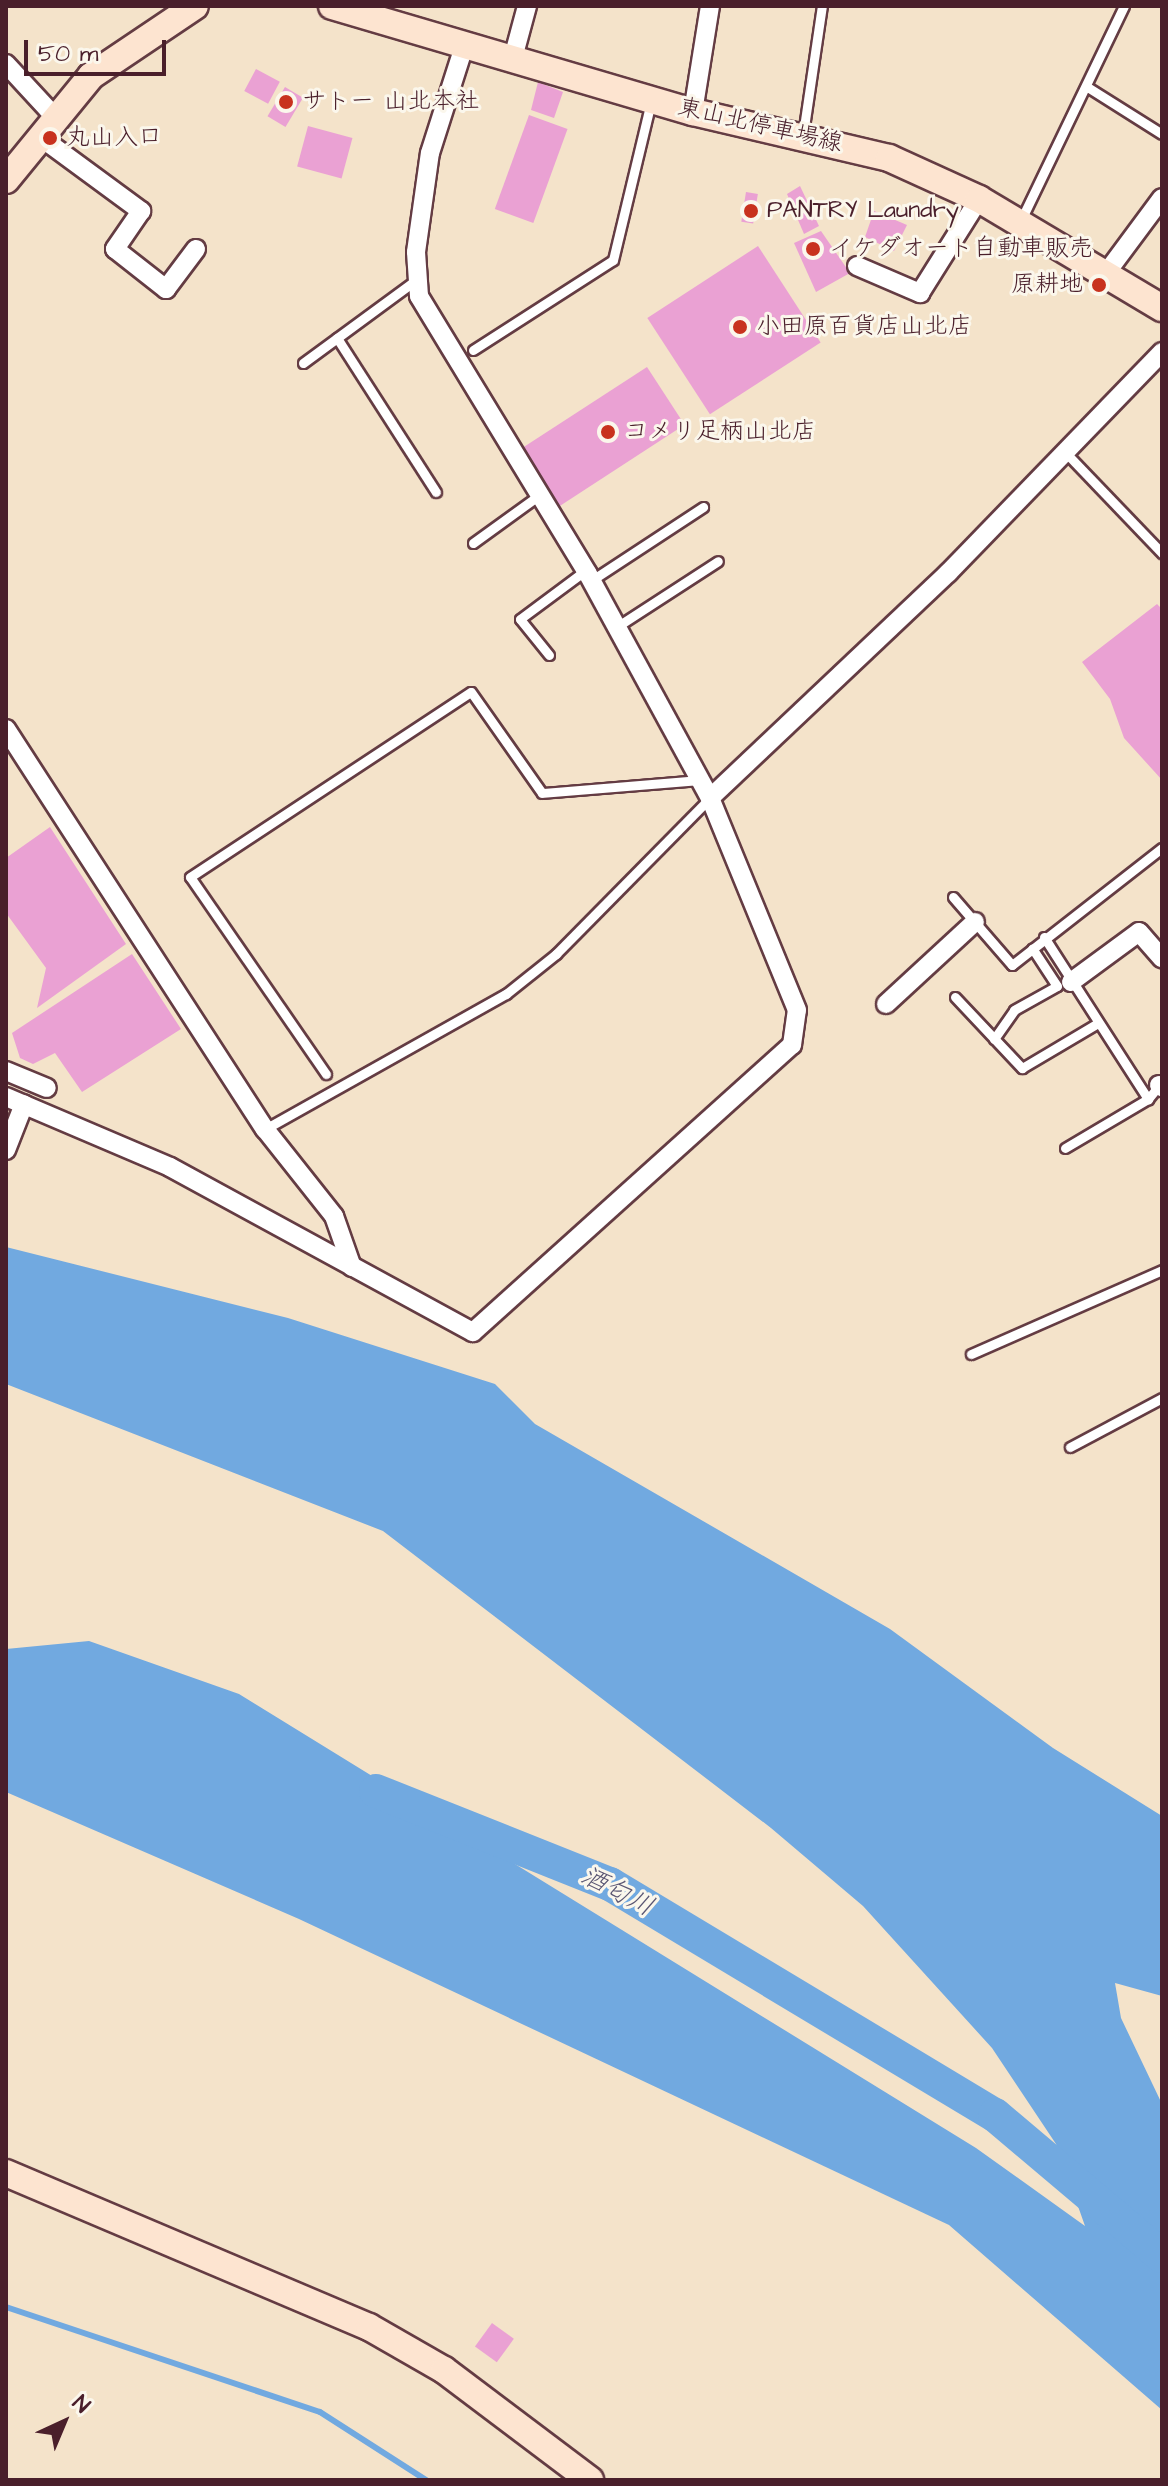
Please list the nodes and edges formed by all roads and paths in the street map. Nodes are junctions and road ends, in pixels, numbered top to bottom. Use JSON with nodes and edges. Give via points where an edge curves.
{"nodes":[{"id":1,"x":195,"y":6,"type":"edge"},
{"id":2,"x":527,"y":6,"type":"edge"},
{"id":3,"x":710,"y":6,"type":"edge"},
{"id":4,"x":822,"y":6,"type":"edge"},
{"id":5,"x":1124,"y":6,"type":"edge"},
{"id":6,"x":343,"y":7,"type":"edge"},
{"id":7,"x":465,"y":43,"type":"junction"},
{"id":8,"x":513,"y":58,"type":"junction"},
{"id":9,"x":6,"y":64,"type":"edge"},
{"id":10,"x":1089,"y":88,"type":"junction"},
{"id":11,"x":652,"y":100,"type":"junction"},
{"id":12,"x":693,"y":112,"type":"junction"},
{"id":13,"x":47,"y":126,"type":"junction"},
{"id":14,"x":803,"y":134,"type":"junction"},
{"id":15,"x":1162,"y":134,"type":"edge"},
{"id":16,"x":6,"y":180,"type":"edge"},
{"id":17,"x":1162,"y":198,"type":"edge"},
{"id":18,"x":979,"y":199,"type":"junction"},
{"id":19,"x":1020,"y":222,"type":"junction"},
{"id":20,"x":196,"y":249,"type":"dead end"},
{"id":21,"x":857,"y":266,"type":"dead end"},
{"id":22,"x":1107,"y":272,"type":"junction"},
{"id":23,"x":416,"y":280,"type":"junction"},
{"id":24,"x":1161,"y":305,"type":"edge"},
{"id":25,"x":337,"y":338,"type":"junction"},
{"id":26,"x":473,"y":350,"type":"dead end"},
{"id":27,"x":1162,"y":352,"type":"edge"},
{"id":28,"x":303,"y":363,"type":"dead end"},
{"id":29,"x":1066,"y":453,"type":"junction"},
{"id":30,"x":436,"y":492,"type":"dead end"},
{"id":31,"x":538,"y":496,"type":"junction"},
{"id":32,"x":703,"y":507,"type":"dead end"},
{"id":33,"x":473,"y":543,"type":"dead end"},
{"id":34,"x":1162,"y":553,"type":"edge"},
{"id":35,"x":718,"y":561,"type":"dead end"},
{"id":36,"x":589,"y":575,"type":"junction"},
{"id":37,"x":618,"y":626,"type":"junction"},
{"id":38,"x":549,"y":655,"type":"dead end"},
{"id":39,"x":6,"y":729,"type":"edge"},
{"id":40,"x":701,"y":780,"type":"junction"},
{"id":41,"x":710,"y":798,"type":"junction"},
{"id":42,"x":1162,"y":848,"type":"edge"},
{"id":43,"x":953,"y":897,"type":"dead end"},
{"id":44,"x":975,"y":922,"type":"junction"},
{"id":45,"x":1044,"y":937,"type":"junction"},
{"id":46,"x":1032,"y":948,"type":"junction"},
{"id":47,"x":1162,"y":958,"type":"edge"},
{"id":48,"x":1071,"y":982,"type":"junction"},
{"id":49,"x":955,"y":997,"type":"dead end"},
{"id":50,"x":886,"y":1004,"type":"dead end"},
{"id":51,"x":1098,"y":1023,"type":"junction"},
{"id":52,"x":994,"y":1039,"type":"junction"},
{"id":53,"x":6,"y":1071,"type":"edge"},
{"id":54,"x":326,"y":1074,"type":"dead end"},
{"id":55,"x":47,"y":1088,"type":"dead end"},
{"id":56,"x":1158,"y":1088,"type":"edge"},
{"id":57,"x":6,"y":1097,"type":"edge"},
{"id":58,"x":24,"y":1104,"type":"junction"},
{"id":59,"x":265,"y":1129,"type":"junction"},
{"id":60,"x":1065,"y":1148,"type":"dead end"},
{"id":61,"x":6,"y":1150,"type":"edge"},
{"id":62,"x":352,"y":1267,"type":"junction"},
{"id":63,"x":1162,"y":1270,"type":"edge"},
{"id":64,"x":971,"y":1354,"type":"dead end"},
{"id":65,"x":1162,"y":1398,"type":"edge"},
{"id":66,"x":1070,"y":1447,"type":"dead end"},
{"id":67,"x":6,"y":2173,"type":"edge"},
{"id":68,"x":590,"y":2480,"type":"edge"}],
"edges":[{"from":1,"to":13,"type":"main road","via":[[123,49]]},
{"from":2,"to":8,"type":"street"},
{"from":3,"to":12,"type":"street"},
{"from":4,"to":14,"type":"lane"},
{"from":5,"to":10,"type":"lane"},
{"from":6,"to":7,"type":"main road","name":"東山北停車場線"},
{"from":7,"to":8,"type":"main road","name":"東山北停車場線"},
{"from":7,"to":23,"type":"street","via":[[430,153]]},
{"from":8,"to":11,"type":"main road","name":"東山北停車場線"},
{"from":9,"to":13,"type":"street"},
{"from":10,"to":15,"type":"lane"},
{"from":10,"to":19,"type":"lane"},
{"from":11,"to":12,"type":"main road","name":"東山北停車場線"},
{"from":11,"to":26,"type":"lane","via":[[613,260]]},
{"from":12,"to":14,"type":"main road","name":"東山北停車場線"},
{"from":13,"to":16,"type":"main road"},
{"from":13,"to":20,"type":"street","via":[[141,211],[115,249],[166,289]]},
{"from":14,"to":18,"type":"main road","name":"東山北停車場線","via":[[889,158]]},
{"from":17,"to":22,"type":"street"},
{"from":18,"to":19,"type":"main road","name":"東山北停車場線"},
{"from":18,"to":21,"type":"street","via":[[920,293]]},
{"from":19,"to":22,"type":"main road","name":"東山北停車場線"},
{"from":22,"to":24,"type":"main road","name":"東山北停車場線"},
{"from":23,"to":25,"type":"lane"},
{"from":23,"to":31,"type":"street"},
{"from":25,"to":28,"type":"lane"},
{"from":25,"to":30,"type":"lane"},
{"from":27,"to":29,"type":"street"},
{"from":29,"to":34,"type":"lane"},
{"from":29,"to":41,"type":"street"},
{"from":31,"to":33,"type":"lane"},
{"from":31,"to":36,"type":"street"},
{"from":32,"to":36,"type":"lane"},
{"from":35,"to":37,"type":"lane"},
{"from":36,"to":37,"type":"street"},
{"from":36,"to":38,"type":"lane","via":[[520,619]]},
{"from":37,"to":40,"type":"street"},
{"from":39,"to":59,"type":"street"},
{"from":40,"to":41,"type":"street"},
{"from":40,"to":54,"type":"lane","via":[[542,793],[471,692],[190,877]]},
{"from":41,"to":59,"type":"lane","via":[[556,954],[506,994]]},
{"from":41,"to":62,"type":"street","via":[[797,1010],[792,1045],[473,1332]]},
{"from":42,"to":45,"type":"lane"},
{"from":43,"to":44,"type":"lane"},
{"from":44,"to":46,"type":"lane","via":[[1012,965]]},
{"from":44,"to":50,"type":"street"},
{"from":45,"to":46,"type":"lane"},
{"from":45,"to":48,"type":"lane"},
{"from":46,"to":52,"type":"lane","via":[[1057,986],[1014,1010]]},
{"from":47,"to":48,"type":"street","via":[[1139,932]]},
{"from":48,"to":51,"type":"lane"},
{"from":49,"to":52,"type":"lane"},
{"from":51,"to":52,"type":"lane","via":[[1022,1068]]},
{"from":51,"to":56,"type":"lane"},
{"from":53,"to":55,"type":"street"},
{"from":56,"to":60,"type":"lane"},
{"from":57,"to":58,"type":"street"},
{"from":58,"to":61,"type":"street"},
{"from":58,"to":62,"type":"street","via":[[170,1167]]},
{"from":59,"to":62,"type":"street","via":[[334,1216]]},
{"from":63,"to":64,"type":"lane"},
{"from":65,"to":66,"type":"lane"},
{"from":67,"to":68,"type":"main road","via":[[369,2327],[444,2370]]}]}
